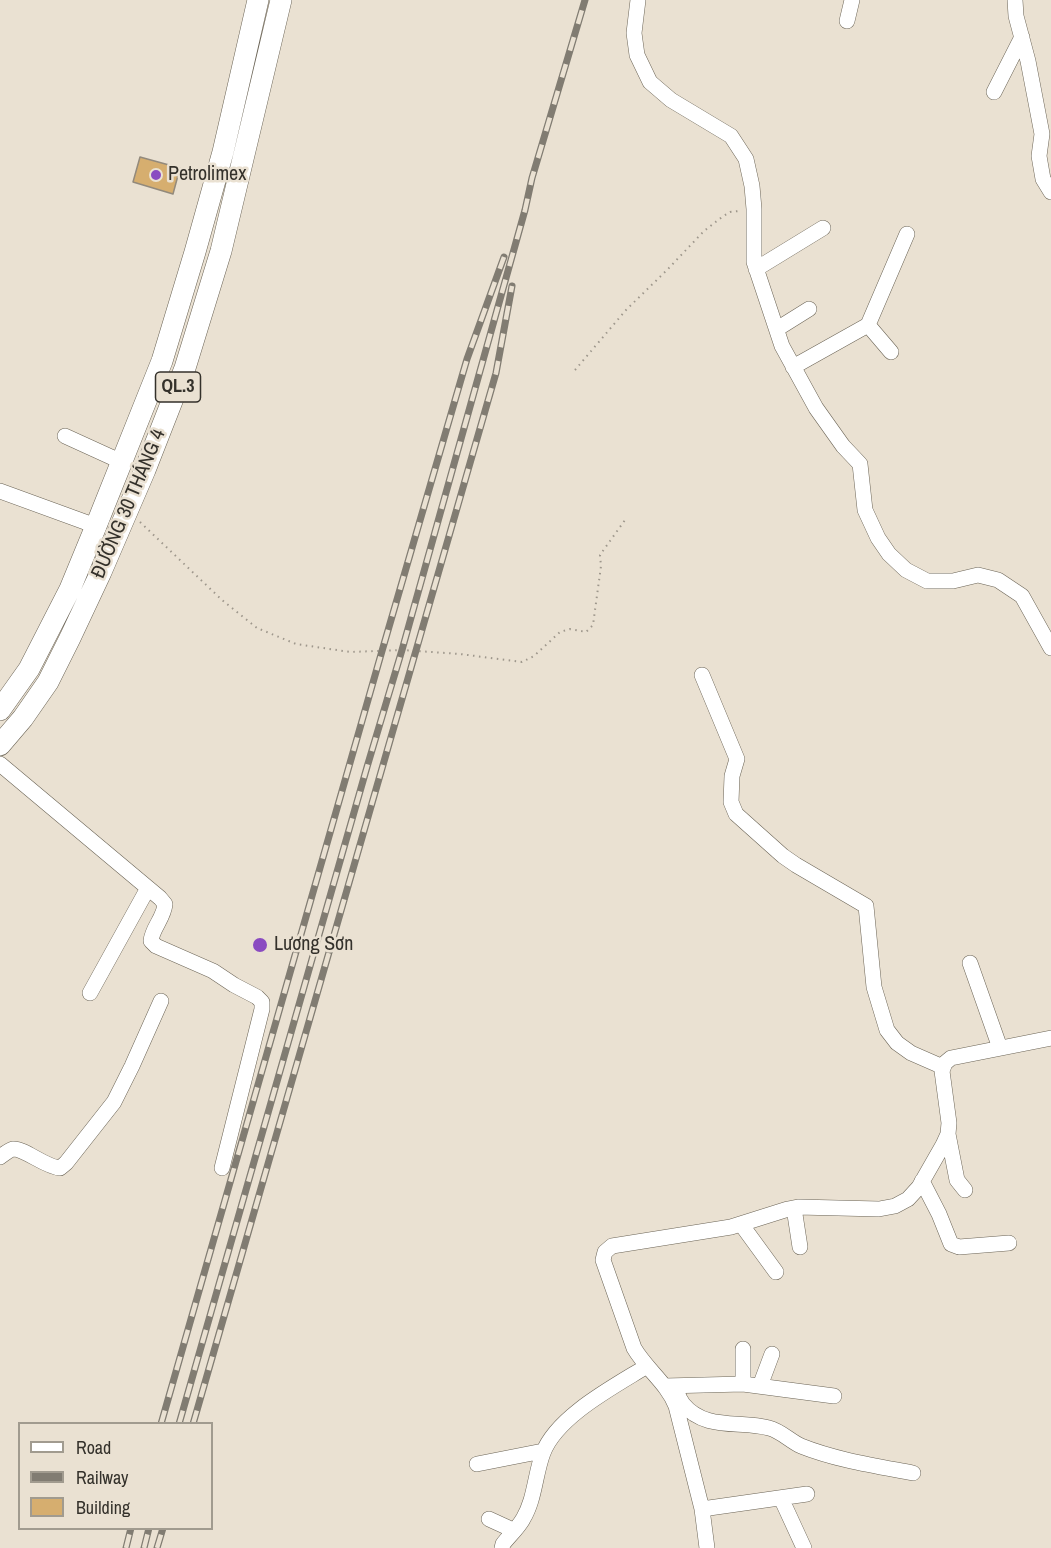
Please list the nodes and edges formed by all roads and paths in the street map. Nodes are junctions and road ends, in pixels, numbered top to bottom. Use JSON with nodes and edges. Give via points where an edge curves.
{"nodes":[{"id":1,"x":258,"y":0,"type":"edge"},
{"id":2,"x":281,"y":0,"type":"edge"},
{"id":3,"x":638,"y":0,"type":"edge"},
{"id":4,"x":852,"y":0,"type":"edge"},
{"id":5,"x":1015,"y":0,"type":"edge"},
{"id":6,"x":847,"y":21,"type":"dead end"},
{"id":7,"x":1022,"y":37,"type":"junction"},
{"id":8,"x":994,"y":92,"type":"dead end"},
{"id":9,"x":223,"y":152,"type":"junction"},
{"id":10,"x":244,"y":158,"type":"junction"},
{"id":11,"x":1051,"y":192,"type":"edge"},
{"id":12,"x":754,"y":209,"type":"junction"},
{"id":13,"x":824,"y":228,"type":"dead end"},
{"id":14,"x":907,"y":234,"type":"dead end"},
{"id":15,"x":756,"y":269,"type":"junction"},
{"id":16,"x":809,"y":309,"type":"dead end"},
{"id":17,"x":868,"y":325,"type":"junction"},
{"id":18,"x":777,"y":330,"type":"junction"},
{"id":19,"x":891,"y":352,"type":"dead end"},
{"id":20,"x":793,"y":366,"type":"junction"},
{"id":21,"x":575,"y":370,"type":"dead end"},
{"id":22,"x":65,"y":436,"type":"dead end"},
{"id":23,"x":122,"y":462,"type":"junction"},
{"id":24,"x":0,"y":490,"type":"edge"},
{"id":25,"x":128,"y":509,"type":"junction"},
{"id":26,"x":625,"y":520,"type":"dead end"},
{"id":27,"x":96,"y":526,"type":"junction"},
{"id":28,"x":1051,"y":648,"type":"edge"},
{"id":29,"x":702,"y":675,"type":"dead end"},
{"id":30,"x":0,"y":710,"type":"edge"},
{"id":31,"x":0,"y":745,"type":"edge"},
{"id":32,"x":0,"y":764,"type":"edge"},
{"id":33,"x":148,"y":888,"type":"junction"},
{"id":34,"x":970,"y":963,"type":"dead end"},
{"id":35,"x":90,"y":993,"type":"dead end"},
{"id":36,"x":160,"y":1001,"type":"dead end"},
{"id":37,"x":1051,"y":1038,"type":"edge"},
{"id":38,"x":1000,"y":1048,"type":"junction"},
{"id":39,"x":944,"y":1067,"type":"junction"},
{"id":40,"x":948,"y":1134,"type":"junction"},
{"id":41,"x":0,"y":1157,"type":"edge"},
{"id":42,"x":222,"y":1168,"type":"dead end"},
{"id":43,"x":922,"y":1181,"type":"junction"},
{"id":44,"x":965,"y":1190,"type":"dead end"},
{"id":45,"x":794,"y":1208,"type":"junction"},
{"id":46,"x":741,"y":1224,"type":"junction"},
{"id":47,"x":1009,"y":1244,"type":"dead end"},
{"id":48,"x":800,"y":1247,"type":"dead end"},
{"id":49,"x":776,"y":1272,"type":"dead end"},
{"id":50,"x":743,"y":1349,"type":"dead end"},
{"id":51,"x":772,"y":1354,"type":"dead end"},
{"id":52,"x":647,"y":1366,"type":"junction"},
{"id":53,"x":743,"y":1384,"type":"junction"},
{"id":54,"x":670,"y":1386,"type":"junction"},
{"id":55,"x":760,"y":1386,"type":"junction"},
{"id":56,"x":834,"y":1396,"type":"dead end"},
{"id":57,"x":543,"y":1451,"type":"junction"},
{"id":58,"x":477,"y":1464,"type":"dead end"},
{"id":59,"x":913,"y":1473,"type":"dead end"},
{"id":60,"x":807,"y":1494,"type":"dead end"},
{"id":61,"x":782,"y":1498,"type":"junction"},
{"id":62,"x":702,"y":1509,"type":"junction"},
{"id":63,"x":489,"y":1520,"type":"dead end"},
{"id":64,"x":513,"y":1530,"type":"junction"},
{"id":65,"x":502,"y":1548,"type":"edge"},
{"id":66,"x":707,"y":1548,"type":"edge"},
{"id":67,"x":804,"y":1548,"type":"edge"}],
"edges":[{"from":1,"to":9,"type":"highway","name":"ĐƯỜNG 30 THÁNG 4","number":"QL.3"},
{"from":2,"to":10,"type":"highway","name":"ĐƯỜNG 30 THÁNG 4","number":"QL.3"},
{"from":3,"to":12,"type":"street","via":[[634,33],[637,55],[650,82],[671,100],[731,136],[746,159]]},
{"from":4,"to":6,"type":"street"},
{"from":5,"to":7,"type":"street"},
{"from":7,"to":8,"type":"street"},
{"from":7,"to":11,"type":"street","via":[[1035,91],[1043,179]]},
{"from":9,"to":10,"type":"highway"},
{"from":9,"to":23,"type":"highway","name":"ĐƯỜNG 30 THÁNG 4","number":"QL.3","via":[[162,361]]},
{"from":10,"to":25,"type":"highway","name":"ĐƯỜNG 30 THÁNG 4","number":"QL.3","via":[[221,251],[185,368]]},
{"from":12,"to":15,"type":"street"},
{"from":12,"to":21,"type":"path","via":[[730,212],[704,231],[626,310]]},
{"from":13,"to":15,"type":"street"},
{"from":14,"to":17,"type":"street"},
{"from":15,"to":18,"type":"street"},
{"from":16,"to":18,"type":"street"},
{"from":17,"to":19,"type":"street"},
{"from":17,"to":20,"type":"street"},
{"from":18,"to":20,"type":"street"},
{"from":20,"to":28,"type":"street","via":[[816,408],[860,464],[865,510],[889,554],[906,570],[927,580],[953,581],[978,576],[998,580],[1022,596]]},
{"from":22,"to":23,"type":"street"},
{"from":23,"to":27,"type":"highway","name":"ĐƯỜNG 30 THÁNG 4","number":"QL.3"},
{"from":24,"to":27,"type":"street"},
{"from":25,"to":26,"type":"path","via":[[222,600],[257,628],[296,644],[350,652],[416,651],[522,662],[560,632],[586,632],[593,626],[600,555]]},
{"from":25,"to":31,"type":"highway","name":"ĐƯỜNG 30 THÁNG 4","number":"QL.3","via":[[48,682]]},
{"from":27,"to":30,"type":"highway","name":"ĐƯỜNG 30 THÁNG 4","number":"QL.3","via":[[48,633]]},
{"from":29,"to":39,"type":"street","via":[[737,759],[731,793],[735,814],[783,856],[866,906],[874,987],[887,1030],[911,1053]]},
{"from":32,"to":33,"type":"street"},
{"from":33,"to":35,"type":"street"},
{"from":33,"to":42,"type":"street","via":[[165,904],[152,935],[156,946],[213,971],[262,1002]]},
{"from":34,"to":38,"type":"street"},
{"from":36,"to":41,"type":"street","via":[[114,1102],[66,1163],[60,1168],[53,1167],[12,1149]]},
{"from":37,"to":38,"type":"street"},
{"from":38,"to":39,"type":"street","via":[[951,1058]]},
{"from":39,"to":40,"type":"street"},
{"from":40,"to":43,"type":"street"},
{"from":40,"to":44,"type":"street","via":[[957,1180]]},
{"from":43,"to":45,"type":"street","via":[[908,1199],[895,1206]]},
{"from":43,"to":47,"type":"street","via":[[951,1244]]},
{"from":45,"to":46,"type":"street"},
{"from":45,"to":48,"type":"street"},
{"from":46,"to":49,"type":"street"},
{"from":46,"to":52,"type":"street","via":[[612,1246],[605,1252],[603,1260],[634,1348]]},
{"from":50,"to":53,"type":"street"},
{"from":51,"to":55,"type":"street"},
{"from":52,"to":54,"type":"street"},
{"from":52,"to":57,"type":"street","via":[[590,1402],[557,1430]]},
{"from":53,"to":54,"type":"street"},
{"from":53,"to":55,"type":"street"},
{"from":54,"to":59,"type":"street","via":[[682,1404],[712,1422],[769,1428],[817,1452]]},
{"from":54,"to":62,"type":"street"},
{"from":55,"to":56,"type":"street"},
{"from":57,"to":58,"type":"street"},
{"from":57,"to":64,"type":"street","via":[[529,1507]]},
{"from":60,"to":61,"type":"street"},
{"from":61,"to":62,"type":"street"},
{"from":61,"to":67,"type":"street"},
{"from":62,"to":66,"type":"street"},
{"from":63,"to":64,"type":"street"},
{"from":64,"to":65,"type":"street"}]}
